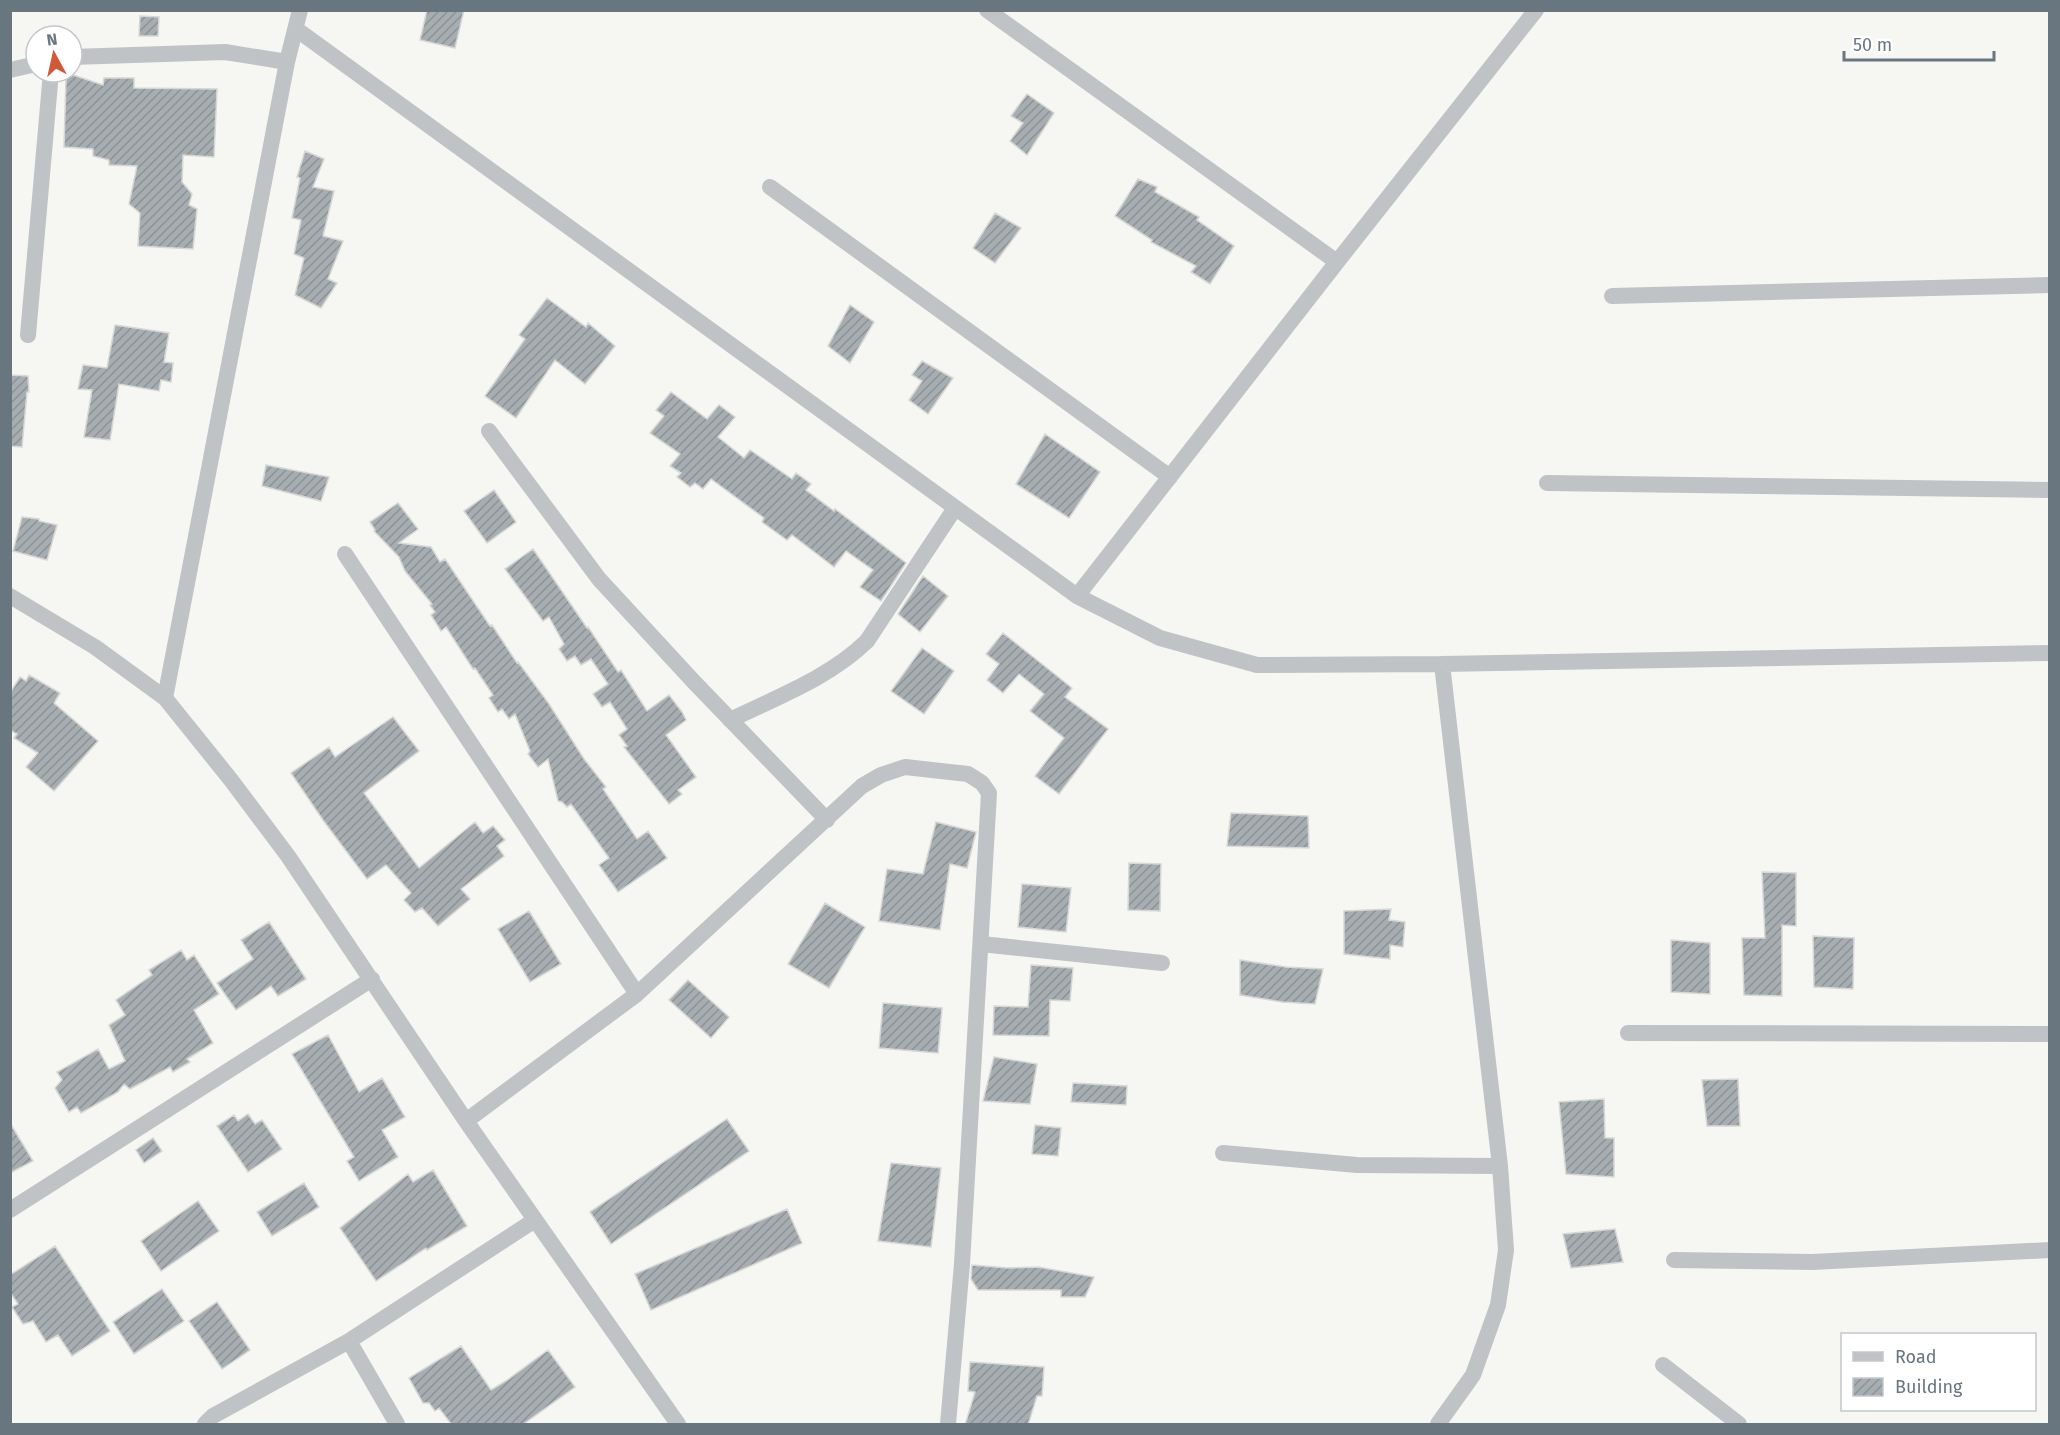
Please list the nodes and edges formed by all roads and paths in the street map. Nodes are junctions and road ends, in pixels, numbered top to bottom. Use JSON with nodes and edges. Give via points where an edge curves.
{"nodes":[{"id":1,"x":300,"y":10,"type":"edge"},
{"id":2,"x":987,"y":10,"type":"edge"},
{"id":3,"x":1536,"y":10,"type":"edge"},
{"id":4,"x":296,"y":29,"type":"junction"},
{"id":5,"x":84,"y":57,"type":"edge"},
{"id":6,"x":287,"y":62,"type":"junction"},
{"id":7,"x":50,"y":84,"type":"edge"},
{"id":8,"x":771,"y":187,"type":"dead end"},
{"id":9,"x":1337,"y":262,"type":"junction"},
{"id":10,"x":2049,"y":285,"type":"edge"},
{"id":11,"x":1612,"y":296,"type":"dead end"},
{"id":12,"x":28,"y":334,"type":"dead end"},
{"id":13,"x":489,"y":432,"type":"dead end"},
{"id":14,"x":1170,"y":477,"type":"junction"},
{"id":15,"x":1547,"y":483,"type":"dead end"},
{"id":16,"x":2049,"y":490,"type":"edge"},
{"id":17,"x":955,"y":507,"type":"junction"},
{"id":18,"x":345,"y":554,"type":"dead end"},
{"id":19,"x":10,"y":596,"type":"edge"},
{"id":20,"x":1077,"y":596,"type":"junction"},
{"id":21,"x":2049,"y":653,"type":"edge"},
{"id":22,"x":1442,"y":664,"type":"junction"},
{"id":23,"x":165,"y":698,"type":"junction"},
{"id":24,"x":730,"y":720,"type":"junction"},
{"id":25,"x":827,"y":820,"type":"junction"},
{"id":26,"x":981,"y":944,"type":"junction"},
{"id":27,"x":1162,"y":963,"type":"dead end"},
{"id":28,"x":372,"y":978,"type":"junction"},
{"id":29,"x":637,"y":994,"type":"junction"},
{"id":30,"x":1628,"y":1033,"type":"dead end"},
{"id":31,"x":2049,"y":1034,"type":"edge"},
{"id":32,"x":466,"y":1121,"type":"junction"},
{"id":33,"x":1223,"y":1153,"type":"dead end"},
{"id":34,"x":1500,"y":1166,"type":"junction"},
{"id":35,"x":10,"y":1210,"type":"edge"},
{"id":36,"x":535,"y":1220,"type":"junction"},
{"id":37,"x":2049,"y":1250,"type":"edge"},
{"id":38,"x":1674,"y":1260,"type":"dead end"},
{"id":39,"x":349,"y":1341,"type":"junction"},
{"id":40,"x":1663,"y":1365,"type":"dead end"},
{"id":41,"x":205,"y":1425,"type":"edge"},
{"id":42,"x":397,"y":1425,"type":"edge"},
{"id":43,"x":678,"y":1425,"type":"edge"},
{"id":44,"x":948,"y":1425,"type":"edge"},
{"id":45,"x":1438,"y":1425,"type":"edge"},
{"id":46,"x":1739,"y":1425,"type":"edge"}],
"edges":[{"from":1,"to":4,"type":"street"},
{"from":2,"to":9,"type":"street"},
{"from":3,"to":9,"type":"street"},
{"from":4,"to":6,"type":"street"},
{"from":4,"to":17,"type":"street"},
{"from":5,"to":6,"type":"street","via":[[225,52]]},
{"from":6,"to":23,"type":"street"},
{"from":7,"to":12,"type":"street"},
{"from":8,"to":14,"type":"street"},
{"from":9,"to":14,"type":"street"},
{"from":10,"to":11,"type":"street"},
{"from":13,"to":24,"type":"street","via":[[599,579]]},
{"from":14,"to":20,"type":"street"},
{"from":15,"to":16,"type":"street"},
{"from":17,"to":20,"type":"street"},
{"from":17,"to":24,"type":"street","via":[[867,641],[829,672]]},
{"from":18,"to":29,"type":"street"},
{"from":19,"to":23,"type":"street","via":[[95,647]]},
{"from":20,"to":22,"type":"street","via":[[1160,638],[1257,665]]},
{"from":21,"to":22,"type":"street"},
{"from":22,"to":34,"type":"street"},
{"from":23,"to":28,"type":"street","via":[[281,846]]},
{"from":24,"to":25,"type":"street"},
{"from":25,"to":26,"type":"street","via":[[862,786],[905,767],[968,774],[982,783],[989,794]]},
{"from":25,"to":29,"type":"street"},
{"from":26,"to":27,"type":"street"},
{"from":26,"to":44,"type":"street"},
{"from":28,"to":32,"type":"street"},
{"from":28,"to":35,"type":"street"},
{"from":29,"to":32,"type":"street"},
{"from":30,"to":31,"type":"street"},
{"from":32,"to":36,"type":"street"},
{"from":33,"to":34,"type":"street","via":[[1357,1165]]},
{"from":34,"to":45,"type":"street","via":[[1506,1250],[1498,1305],[1473,1375]]},
{"from":36,"to":39,"type":"street"},
{"from":36,"to":43,"type":"street"},
{"from":37,"to":38,"type":"street","via":[[1812,1262]]},
{"from":39,"to":41,"type":"street","via":[[213,1416]]},
{"from":39,"to":42,"type":"street"},
{"from":40,"to":46,"type":"street"}]}
